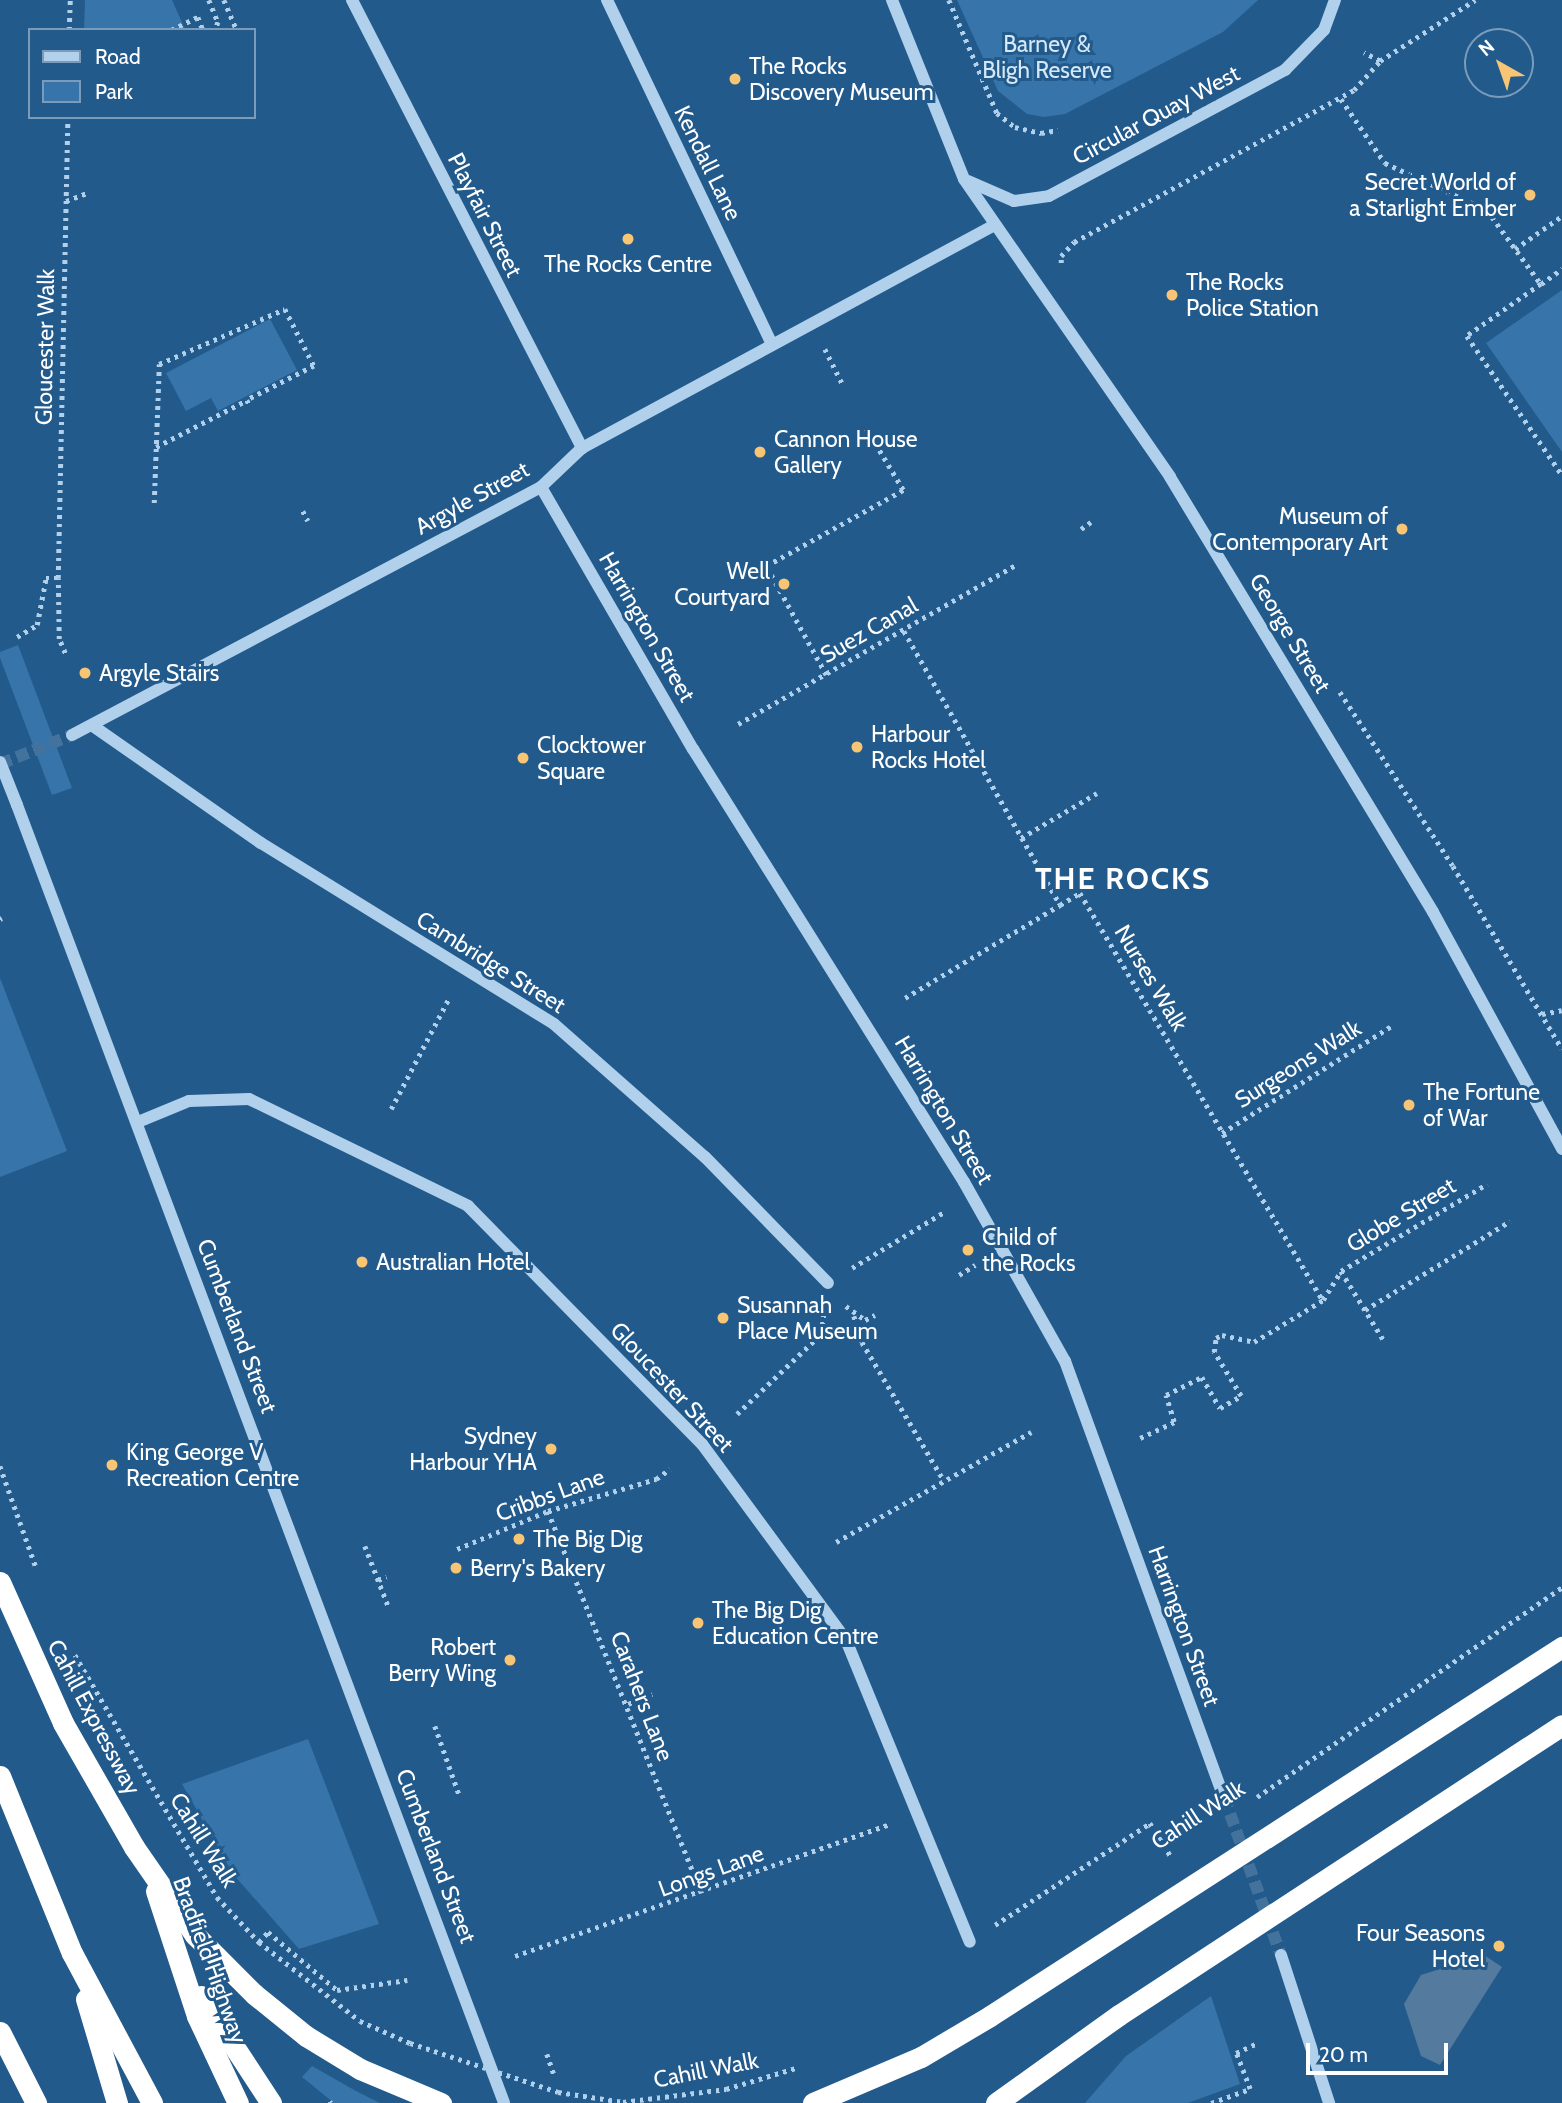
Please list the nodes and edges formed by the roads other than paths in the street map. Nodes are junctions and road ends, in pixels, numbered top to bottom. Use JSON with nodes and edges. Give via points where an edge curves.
{"nodes":[{"id":1,"x":352,"y":0,"type":"edge"},
{"id":2,"x":607,"y":0,"type":"edge"},
{"id":3,"x":892,"y":0,"type":"edge"},
{"id":4,"x":1337,"y":2,"type":"edge"},
{"id":5,"x":964,"y":179,"type":"junction"},
{"id":6,"x":994,"y":225,"type":"junction"},
{"id":7,"x":772,"y":345,"type":"junction"},
{"id":8,"x":582,"y":448,"type":"junction"},
{"id":9,"x":541,"y":487,"type":"junction"},
{"id":10,"x":93,"y":726,"type":"junction"},
{"id":11,"x":72,"y":735,"type":"tunnel mouth"},
{"id":12,"x":0,"y":762,"type":"edge"},
{"id":13,"x":138,"y":1122,"type":"junction"},
{"id":14,"x":1562,"y":1149,"type":"edge"},
{"id":15,"x":828,"y":1283,"type":"road end"},
{"id":16,"x":0,"y":1582,"type":"edge"},
{"id":17,"x":1562,"y":1647,"type":"edge"},
{"id":18,"x":1562,"y":1725,"type":"edge"},
{"id":19,"x":0,"y":1776,"type":"edge"},
{"id":20,"x":1224,"y":1797,"type":"tunnel mouth"},
{"id":21,"x":151,"y":1872,"type":"junction"},
{"id":22,"x":970,"y":1942,"type":"dead end"},
{"id":23,"x":72,"y":1953,"type":"junction"},
{"id":24,"x":1281,"y":1955,"type":"tunnel mouth"},
{"id":25,"x":176,"y":1956,"type":"junction"},
{"id":26,"x":0,"y":2034,"type":"edge"},
{"id":27,"x":434,"y":2101,"type":"edge"},
{"id":28,"x":24,"y":2103,"type":"edge"},
{"id":29,"x":36,"y":2103,"type":"edge"},
{"id":30,"x":117,"y":2103,"type":"edge"},
{"id":31,"x":152,"y":2103,"type":"edge"},
{"id":32,"x":238,"y":2103,"type":"edge"},
{"id":33,"x":271,"y":2103,"type":"edge"},
{"id":34,"x":504,"y":2103,"type":"edge"},
{"id":35,"x":813,"y":2103,"type":"edge"},
{"id":36,"x":996,"y":2103,"type":"edge"},
{"id":37,"x":1329,"y":2103,"type":"edge"}],
"edges":[{"from":1,"to":8,"type":"street","name":"Playfair Street"},
{"from":2,"to":7,"type":"street","name":"Kendall Lane"},
{"from":3,"to":5,"type":"street","name":"George Street"},
{"from":4,"to":5,"type":"street","name":"Circular Quay West","via":[[1324,30],[1285,70],[1049,197],[1014,201]]},
{"from":5,"to":6,"type":"street","name":"George Street"},
{"from":6,"to":7,"type":"street","name":"Argyle Street"},
{"from":6,"to":14,"type":"street","name":"George Street","via":[[1177,488],[1433,912]]},
{"from":7,"to":8,"type":"street","name":"Argyle Street"},
{"from":8,"to":9,"type":"street","name":"Argyle Street"},
{"from":9,"to":10,"type":"street","name":"Argyle Street"},
{"from":9,"to":20,"type":"street","name":"Harrington Street","via":[[693,749],[964,1182],[1065,1362]]},
{"from":10,"to":11,"type":"street","name":"Argyle Street"},
{"from":10,"to":15,"type":"street","name":"Cambridge Street","via":[[261,843],[554,1024],[705,1157]]},
{"from":12,"to":13,"type":"street","name":"Cumberland Street","bridge":true},
{"from":13,"to":22,"type":"street","name":"Gloucester Street","via":[[188,1101],[249,1098],[468,1206],[702,1444],[846,1640]]},
{"from":13,"to":34,"type":"street","name":"Cumberland Street"},
{"from":16,"to":21,"type":"highway","name":"Cahill Expressway","via":[[63,1723]]},
{"from":17,"to":35,"type":"highway","bridge":true,"via":[[990,2016],[921,2057]]},
{"from":18,"to":36,"type":"highway","bridge":true,"via":[[1119,2015]]},
{"from":19,"to":23,"type":"highway"},
{"from":21,"to":25,"type":"highway","name":"Bradfield Highway"},
{"from":21,"to":27,"type":"highway","via":[[195,1935],[306,2036],[360,2069]]},
{"from":23,"to":30,"type":"highway"},
{"from":23,"to":31,"type":"highway"},
{"from":24,"to":37,"type":"street"},
{"from":25,"to":32,"type":"highway","name":"Bradfield Highway","via":[[197,2016]]},
{"from":25,"to":33,"type":"highway"},
{"from":26,"to":28,"type":"highway"},
{"from":26,"to":29,"type":"highway"}]}
